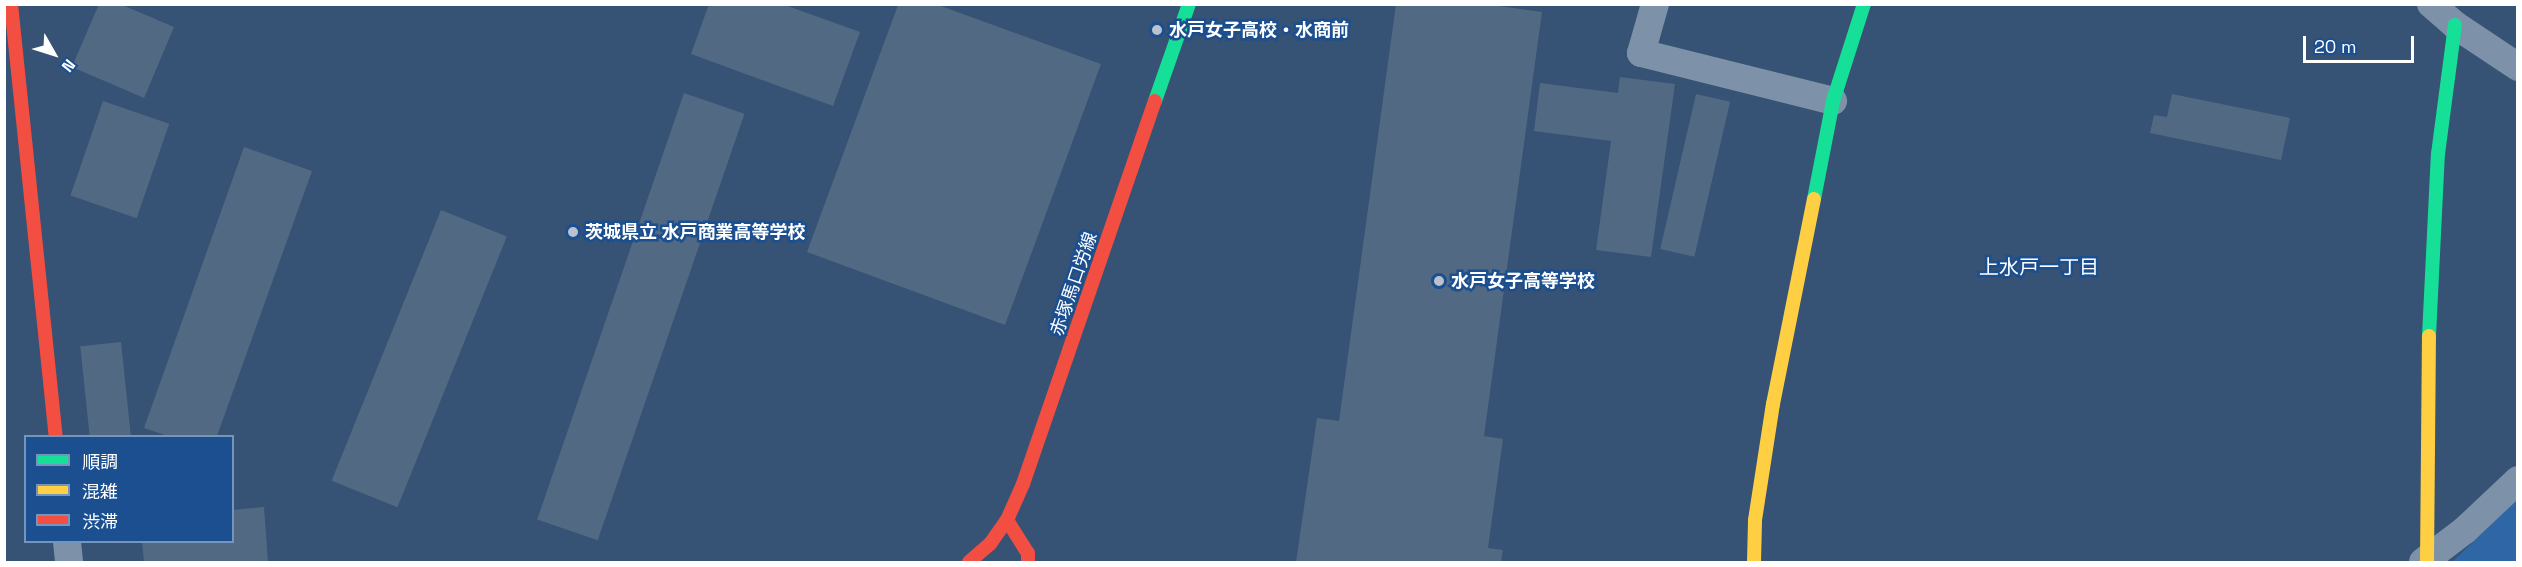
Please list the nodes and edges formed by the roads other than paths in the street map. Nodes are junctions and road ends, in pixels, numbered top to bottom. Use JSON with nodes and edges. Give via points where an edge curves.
{"nodes":[{"id":1,"x":11,"y":4,"type":"edge"},
{"id":2,"x":1189,"y":4,"type":"edge"},
{"id":3,"x":1655,"y":4,"type":"edge"},
{"id":4,"x":1864,"y":4,"type":"edge"},
{"id":5,"x":2430,"y":4,"type":"edge"},
{"id":6,"x":2455,"y":25,"type":"junction"},
{"id":7,"x":10,"y":41,"type":"edge"},
{"id":8,"x":2517,"y":67,"type":"edge"},
{"id":9,"x":1833,"y":101,"type":"junction"},
{"id":10,"x":56,"y":435,"type":"edge"},
{"id":11,"x":2517,"y":480,"type":"edge"},
{"id":12,"x":1007,"y":520,"type":"junction"},
{"id":13,"x":67,"y":543,"type":"edge"},
{"id":14,"x":69,"y":562,"type":"edge"},
{"id":15,"x":969,"y":562,"type":"edge"},
{"id":16,"x":1028,"y":562,"type":"edge"},
{"id":17,"x":1754,"y":562,"type":"edge"},
{"id":18,"x":2426,"y":562,"type":"edge"}],
"edges":[{"from":1,"to":7,"type":"street"},
{"from":2,"to":12,"type":"street","name":"赤塚馬口労線","via":[[1028,473]]},
{"from":3,"to":9,"type":"street","via":[[1641,53]]},
{"from":4,"to":9,"type":"street"},
{"from":5,"to":6,"type":"street"},
{"from":6,"to":8,"type":"street"},
{"from":6,"to":18,"type":"street","via":[[2438,154],[2427,386]]},
{"from":7,"to":10,"type":"street"},
{"from":9,"to":17,"type":"street","via":[[1773,404],[1755,520]]},
{"from":11,"to":18,"type":"street"},
{"from":12,"to":15,"type":"street","name":"赤塚馬口労線","via":[[990,544]]},
{"from":12,"to":16,"type":"street","via":[[1028,553]]},
{"from":13,"to":14,"type":"street"}]}
